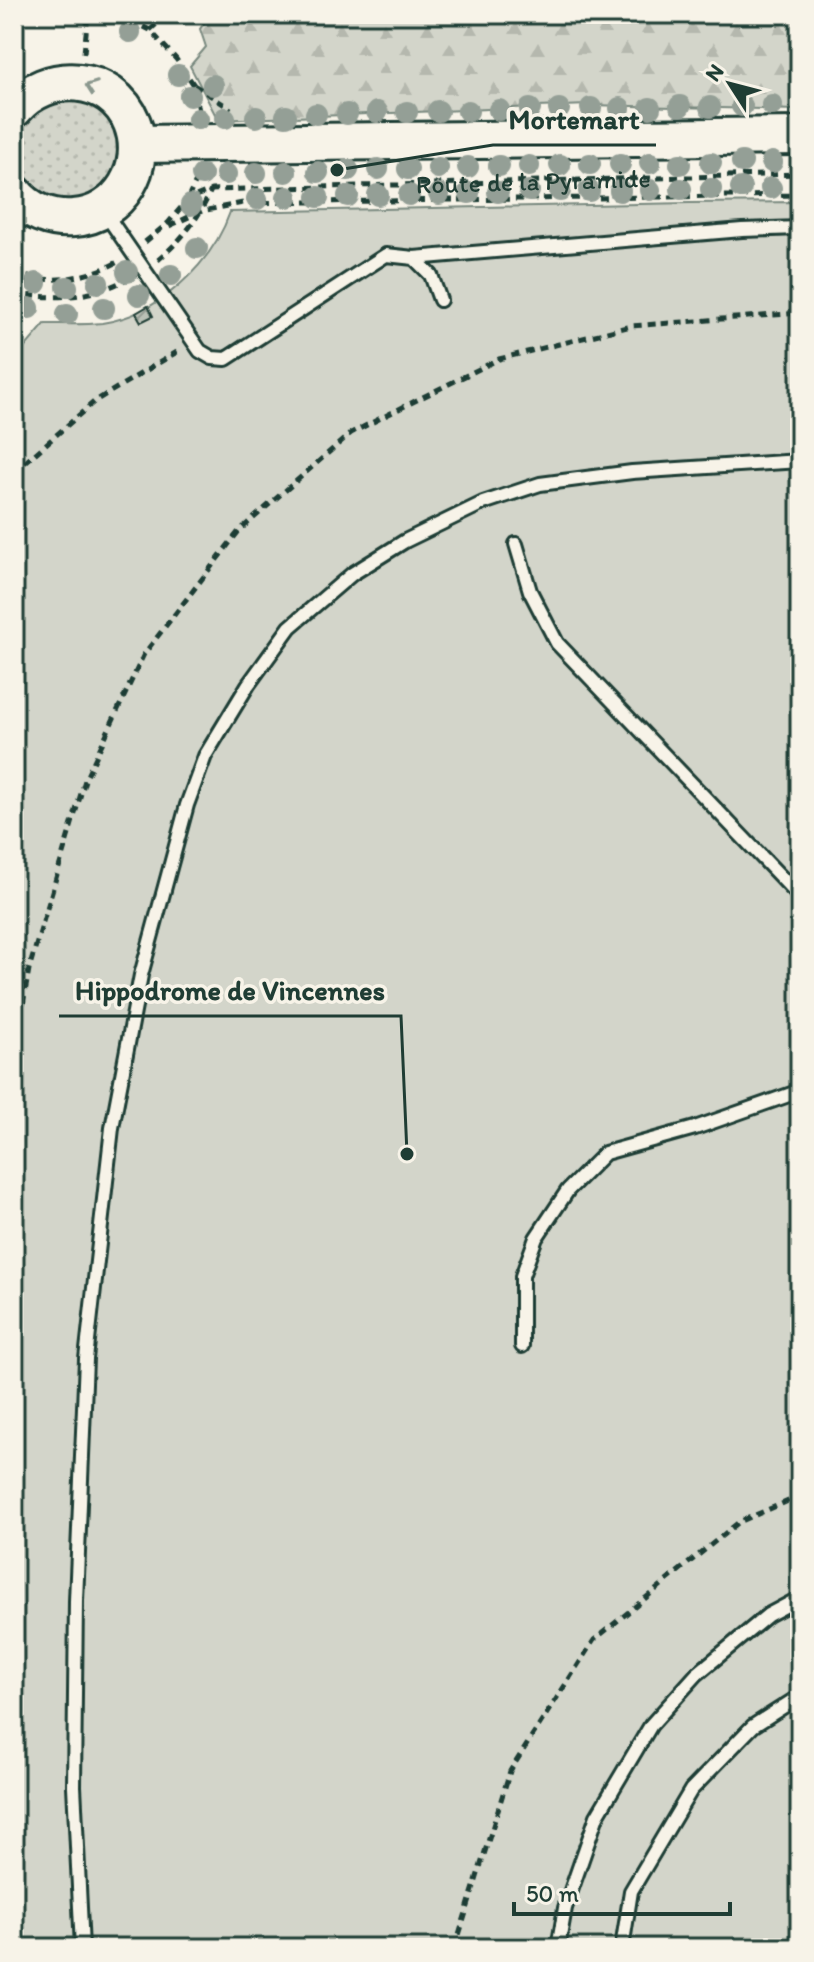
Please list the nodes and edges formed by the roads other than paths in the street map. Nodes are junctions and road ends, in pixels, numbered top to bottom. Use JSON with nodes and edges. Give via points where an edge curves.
{"nodes":[{"id":1,"x":14,"y":109,"type":"edge"},
{"id":2,"x":800,"y":136,"type":"edge"},
{"id":3,"x":137,"y":144,"type":"junction"},
{"id":4,"x":16,"y":201,"type":"edge"},
{"id":5,"x":103,"y":210,"type":"junction"},
{"id":6,"x":800,"y":228,"type":"edge"},
{"id":7,"x":414,"y":258,"type":"junction"},
{"id":8,"x":440,"y":300,"type":"dead end"},
{"id":9,"x":800,"y":461,"type":"edge"},
{"id":10,"x":516,"y":544,"type":"dead end"},
{"id":11,"x":800,"y":897,"type":"edge"},
{"id":12,"x":800,"y":1091,"type":"edge"},
{"id":13,"x":522,"y":1346,"type":"dead end"},
{"id":14,"x":800,"y":1598,"type":"edge"},
{"id":15,"x":800,"y":1696,"type":"edge"},
{"id":16,"x":82,"y":1948,"type":"edge"},
{"id":17,"x":558,"y":1948,"type":"edge"},
{"id":18,"x":622,"y":1948,"type":"edge"}],
"edges":[{"from":3,"to":1,"type":"street","one_way":true,"via":[[121,105],[81,83],[39,88]]},
{"from":2,"to":3,"type":"street","name":"Route de la Pyramide"},
{"from":3,"to":5,"type":"street","via":[[134,173],[124,192]]},
{"from":4,"to":5,"type":"street","via":[[62,219]]},
{"from":5,"to":7,"type":"lane","via":[[193,342],[212,358],[226,359],[386,255]]},
{"from":6,"to":7,"type":"lane"},
{"from":7,"to":8,"type":"lane","via":[[431,275]]},
{"from":9,"to":16,"type":"lane","via":[[540,484],[431,528],[352,574],[290,627],[205,756],[141,975],[112,1128],[86,1359],[74,1786]]},
{"from":10,"to":11,"type":"lane","via":[[530,591],[557,643]]},
{"from":12,"to":13,"type":"lane","via":[[605,1153],[568,1190],[536,1238],[522,1276]]},
{"from":14,"to":17,"type":"lane","via":[[768,1615],[697,1674],[651,1725],[597,1816],[565,1908]]},
{"from":15,"to":18,"type":"lane","via":[[753,1726],[691,1790],[631,1891]]}]}
